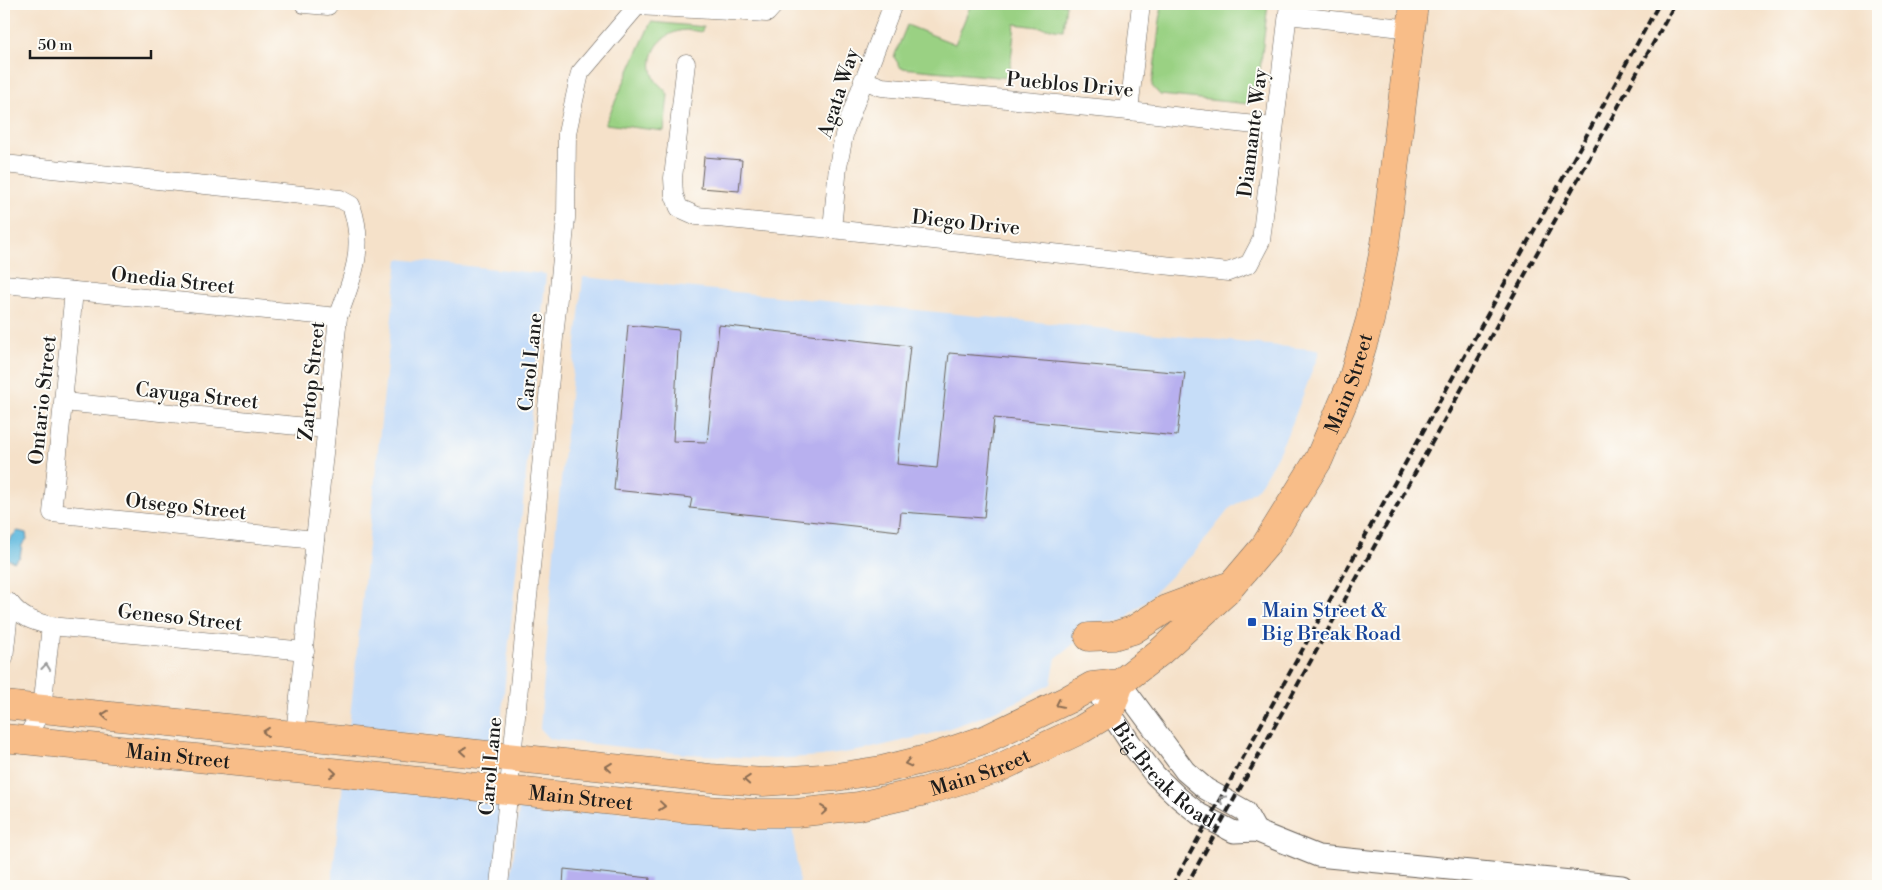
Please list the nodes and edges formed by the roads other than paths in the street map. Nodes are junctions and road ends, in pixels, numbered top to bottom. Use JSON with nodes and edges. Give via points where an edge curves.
{"nodes":[{"id":1,"x":304,"y":4,"type":"edge"},
{"id":2,"x":775,"y":4,"type":"edge"},
{"id":3,"x":893,"y":4,"type":"edge"},
{"id":4,"x":1141,"y":4,"type":"edge"},
{"id":5,"x":328,"y":6,"type":"dead end"},
{"id":6,"x":1288,"y":9,"type":"edge"},
{"id":7,"x":1412,"y":16,"type":"edge"},
{"id":8,"x":686,"y":62,"type":"dead end"},
{"id":9,"x":863,"y":80,"type":"junction"},
{"id":10,"x":1128,"y":111,"type":"junction"},
{"id":11,"x":1274,"y":127,"type":"junction"},
{"id":12,"x":4,"y":164,"type":"edge"},
{"id":13,"x":832,"y":229,"type":"junction"},
{"id":14,"x":1249,"y":264,"type":"joint"},
{"id":15,"x":4,"y":284,"type":"edge"},
{"id":16,"x":74,"y":291,"type":"junction"},
{"id":17,"x":338,"y":317,"type":"junction"},
{"id":18,"x":64,"y":402,"type":"junction"},
{"id":19,"x":326,"y":430,"type":"junction"},
{"id":20,"x":52,"y":513,"type":"joint"},
{"id":21,"x":315,"y":540,"type":"junction"},
{"id":22,"x":1233,"y":584,"type":"junction"},
{"id":23,"x":7,"y":602,"type":"edge"},
{"id":24,"x":50,"y":626,"type":"junction"},
{"id":25,"x":1089,"y":637,"type":"dead end"},
{"id":26,"x":304,"y":651,"type":"junction"},
{"id":27,"x":4,"y":658,"type":"edge"},
{"id":28,"x":1120,"y":683,"type":"junction"},
{"id":29,"x":1092,"y":686,"type":"junction"},
{"id":30,"x":4,"y":705,"type":"edge"},
{"id":31,"x":42,"y":709,"type":"junction"},
{"id":32,"x":1110,"y":712,"type":"junction"},
{"id":33,"x":295,"y":736,"type":"junction"},
{"id":34,"x":15,"y":738,"type":"edge"},
{"id":35,"x":511,"y":756,"type":"junction"},
{"id":36,"x":509,"y":791,"type":"junction"},
{"id":37,"x":1256,"y":831,"type":"junction"},
{"id":38,"x":499,"y":886,"type":"edge"},
{"id":39,"x":1622,"y":886,"type":"edge"}],
"edges":[{"from":1,"to":5,"type":"street"},
{"from":2,"to":35,"type":"street","name":"Carol Lane","via":[[767,13],[637,6],[580,73],[567,133],[566,218]]},
{"from":3,"to":9,"type":"street","name":"Agata Way"},
{"from":4,"to":10,"type":"street"},
{"from":6,"to":7,"type":"street"},
{"from":6,"to":11,"type":"street","name":"Diamante Way"},
{"from":7,"to":22,"type":"main road","name":"Main Street","via":[[1385,244],[1370,320],[1351,384],[1320,459],[1265,546]]},
{"from":8,"to":13,"type":"street","name":"Diego Drive","via":[[673,178],[679,208],[697,216]]},
{"from":9,"to":10,"type":"street","name":"Pueblos Drive","via":[[882,87]]},
{"from":9,"to":13,"type":"street","name":"Agata Way","via":[[844,130]]},
{"from":10,"to":11,"type":"street","name":"Pueblos Drive"},
{"from":11,"to":14,"type":"street","name":"Diamante Way","via":[[1261,241]]},
{"from":12,"to":17,"type":"street","name":"Zartop Street","via":[[340,199],[351,205],[354,212],[358,251],[354,278]]},
{"from":13,"to":14,"type":"street","name":"Diego Drive","via":[[1228,272]]},
{"from":15,"to":16,"type":"street","name":"Onedia Street"},
{"from":16,"to":17,"type":"street","name":"Onedia Street"},
{"from":16,"to":18,"type":"street","name":"Ontario Street"},
{"from":17,"to":19,"type":"street","name":"Zartop Street"},
{"from":18,"to":19,"type":"street","name":"Cayuga Street"},
{"from":18,"to":20,"type":"street","name":"Ontario Street"},
{"from":19,"to":21,"type":"street","name":"Zartop Street"},
{"from":20,"to":21,"type":"street","name":"Otsego Street"},
{"from":21,"to":26,"type":"street","name":"Zartop Street"},
{"from":22,"to":25,"type":"main road","via":[[1166,609],[1133,630],[1113,636]]},
{"from":22,"to":28,"type":"main road","name":"Main Street","via":[[1215,604]]},
{"from":23,"to":24,"type":"street","name":"Geneso Street","via":[[33,622]]},
{"from":23,"to":27,"type":"street"},
{"from":24,"to":26,"type":"street","name":"Geneso Street"},
{"from":31,"to":24,"type":"street","one_way":true},
{"from":26,"to":33,"type":"street","name":"Zartop Street"},
{"from":28,"to":29,"type":"main road","name":"Main Street"},
{"from":28,"to":32,"type":"main road"},
{"from":37,"to":28,"type":"street","name":"Big Break Road","one_way":true,"via":[[1245,811],[1206,789],[1185,770]]},
{"from":29,"to":32,"type":"street","name":"Big Break Road"},
{"from":29,"to":35,"type":"main road","name":"Main Street","one_way":true,"via":[[986,739],[930,758],[836,777],[763,782]]},
{"from":30,"to":31,"type":"main road","name":"Main Street"},
{"from":33,"to":31,"type":"main road","name":"Main Street","one_way":true},
{"from":31,"to":34,"type":"street"},
{"from":36,"to":32,"type":"main road","name":"Main Street","one_way":true,"via":[[755,813],[796,813],[859,806],[925,791],[996,769],[1082,729]]},
{"from":32,"to":37,"type":"street","name":"Big Break Road","via":[[1155,775],[1179,798],[1199,814],[1234,832]]},
{"from":35,"to":33,"type":"main road","name":"Main Street","one_way":true},
{"from":34,"to":36,"type":"main road","name":"Main Street","one_way":true},
{"from":35,"to":36,"type":"street","name":"Carol Lane"},
{"from":36,"to":38,"type":"street","name":"Carol Lane"},
{"from":37,"to":39,"type":"street","name":"Big Break Road","via":[[1318,856]]}]}
